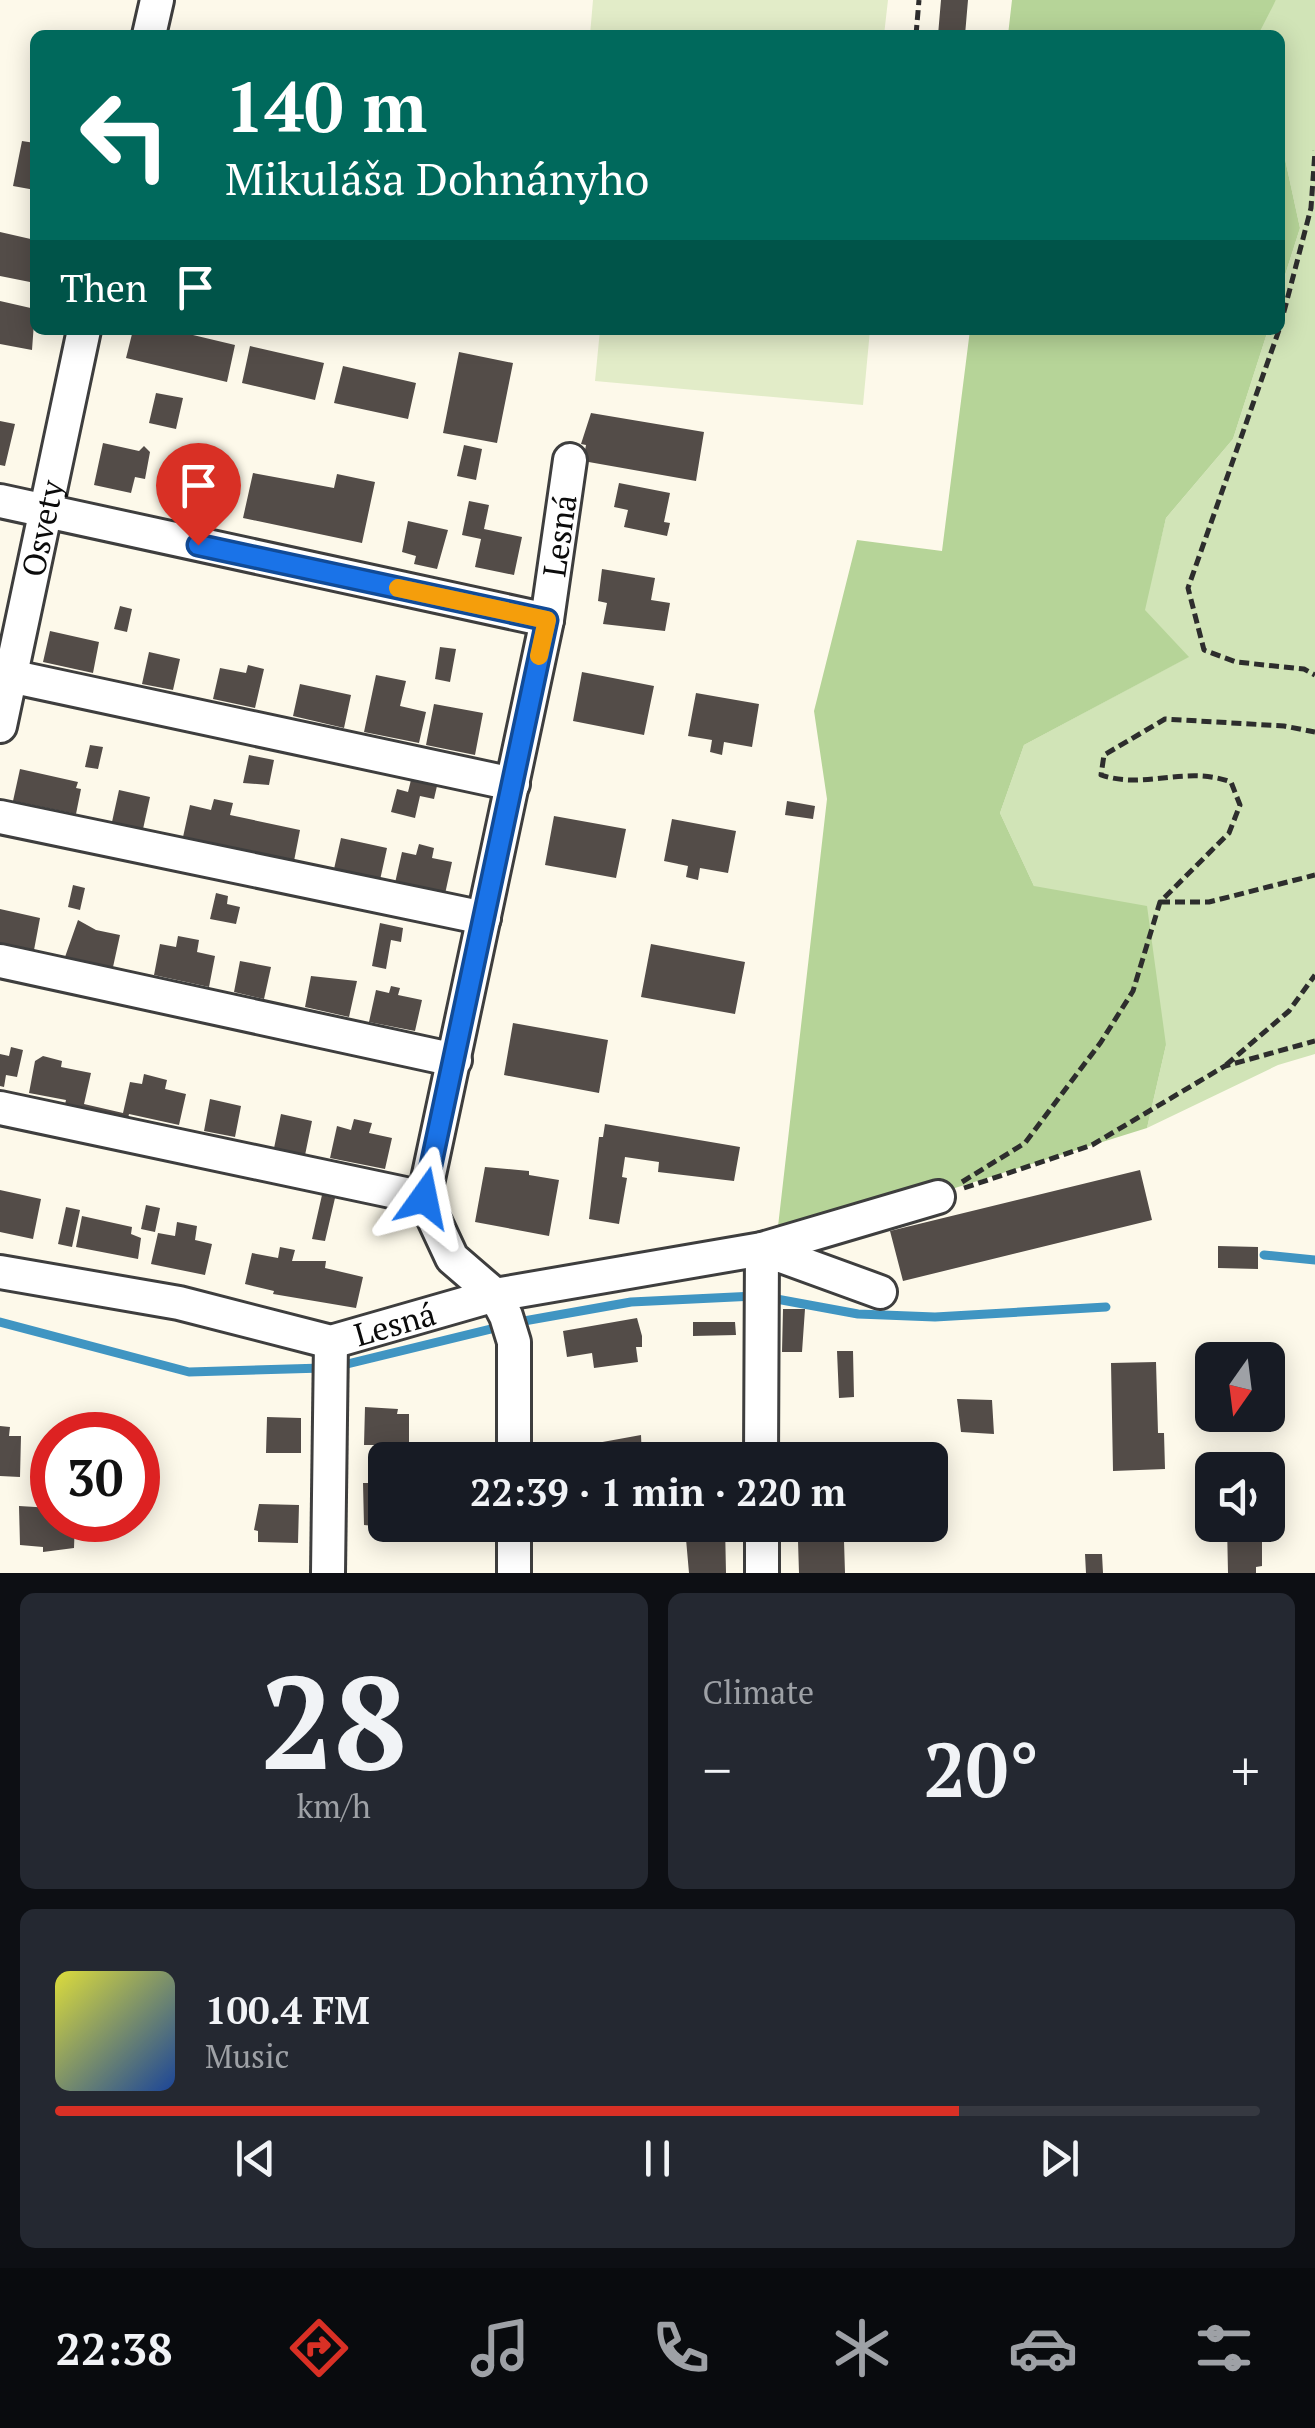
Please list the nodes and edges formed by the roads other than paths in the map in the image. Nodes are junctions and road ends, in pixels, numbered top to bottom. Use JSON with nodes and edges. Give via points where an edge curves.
{"nodes":[{"id":1,"x":157,"y":0,"type":"edge"},
{"id":2,"x":150,"y":30,"type":"edge"},
{"id":3,"x":83,"y":335,"type":"edge"},
{"id":4,"x":570,"y":460,"type":"dead end"},
{"id":5,"x":0,"y":500,"type":"edge"},
{"id":6,"x":45,"y":512,"type":"junction"},
{"id":7,"x":547,"y":620,"type":"junction"},
{"id":8,"x":5,"y":675,"type":"edge"},
{"id":9,"x":0,"y":726,"type":"edge"},
{"id":10,"x":512,"y":784,"type":"junction"},
{"id":11,"x":0,"y":817,"type":"edge"},
{"id":12,"x":484,"y":918,"type":"junction"},
{"id":13,"x":0,"y":961,"type":"edge"},
{"id":14,"x":454,"y":1060,"type":"junction"},
{"id":15,"x":0,"y":1108,"type":"edge"},
{"id":16,"x":938,"y":1197,"type":"road end"},
{"id":17,"x":424,"y":1198,"type":"junction"},
{"id":18,"x":762,"y":1249,"type":"junction"},
{"id":19,"x":0,"y":1272,"type":"edge"},
{"id":20,"x":880,"y":1292,"type":"dead end"},
{"id":21,"x":505,"y":1317,"type":"junction"},
{"id":22,"x":330,"y":1359,"type":"junction"},
{"id":23,"x":513,"y":1442,"type":"edge"},
{"id":24,"x":762,"y":1442,"type":"edge"},
{"id":25,"x":514,"y":1542,"type":"edge"},
{"id":26,"x":762,"y":1542,"type":"edge"},
{"id":27,"x":328,"y":1573,"type":"edge"},
{"id":28,"x":514,"y":1573,"type":"edge"},
{"id":29,"x":762,"y":1573,"type":"edge"}],
"edges":[{"from":1,"to":2,"type":"street"},
{"from":3,"to":6,"type":"street","name":"Osvety"},
{"from":4,"to":7,"type":"street","name":"Lesná"},
{"from":5,"to":6,"type":"street"},
{"from":6,"to":7,"type":"street"},
{"from":6,"to":8,"type":"street","name":"Osvety"},
{"from":7,"to":10,"type":"street","name":"Lesná"},
{"from":8,"to":9,"type":"street","name":"Osvety"},
{"from":8,"to":10,"type":"street"},
{"from":10,"to":12,"type":"street","name":"Lesná"},
{"from":11,"to":12,"type":"street"},
{"from":12,"to":14,"type":"street","name":"Lesná"},
{"from":13,"to":14,"type":"street"},
{"from":14,"to":17,"type":"street","name":"Lesná"},
{"from":15,"to":17,"type":"street"},
{"from":16,"to":18,"type":"street","name":"Lesná"},
{"from":17,"to":21,"type":"street","name":"Lesná","via":[[452,1258]]},
{"from":18,"to":20,"type":"street"},
{"from":18,"to":21,"type":"street","name":"Lesná"},
{"from":18,"to":24,"type":"street"},
{"from":19,"to":22,"type":"street","name":"Lesná","via":[[178,1302]]},
{"from":21,"to":22,"type":"street","name":"Lesná"},
{"from":21,"to":23,"type":"street"},
{"from":22,"to":27,"type":"street"},
{"from":25,"to":28,"type":"street"},
{"from":26,"to":29,"type":"street"}]}
